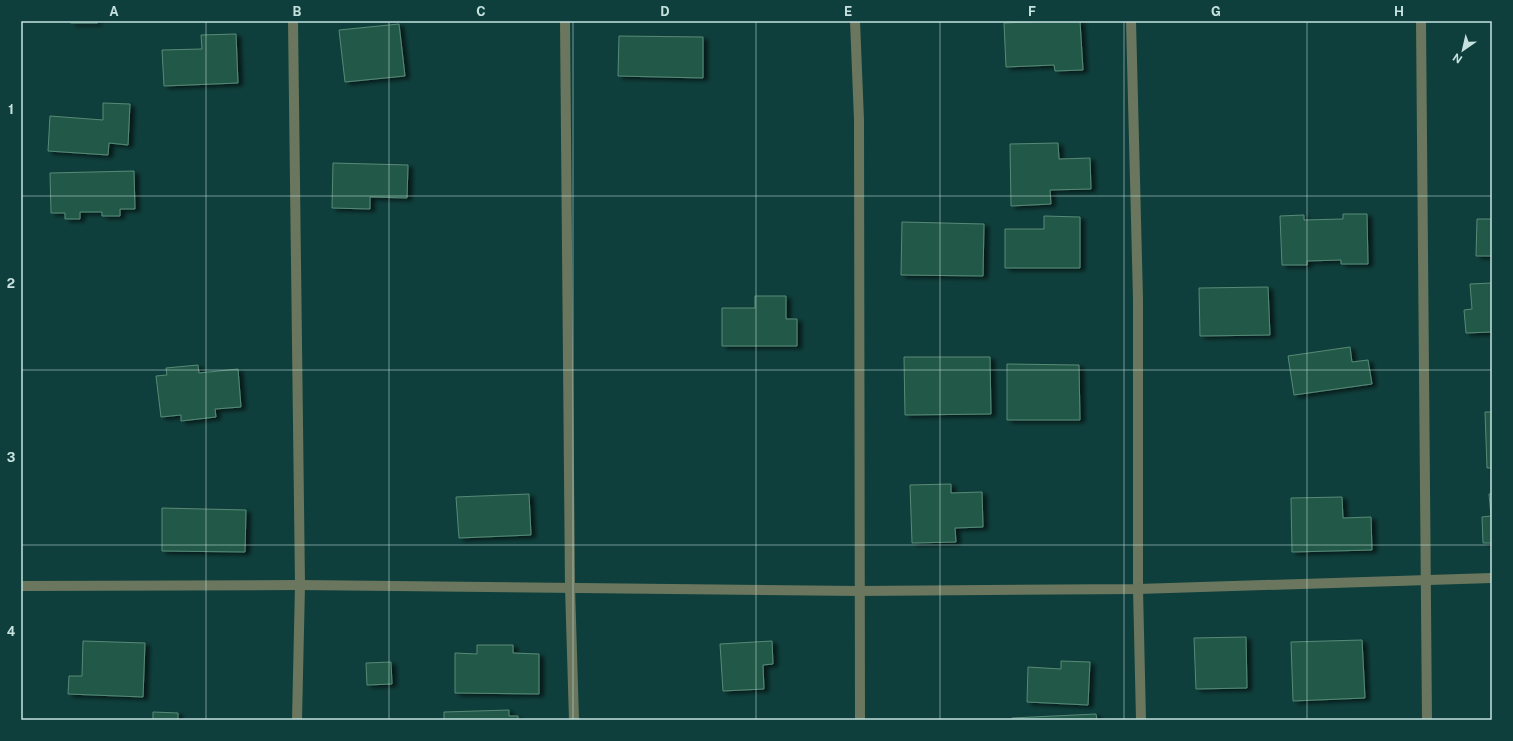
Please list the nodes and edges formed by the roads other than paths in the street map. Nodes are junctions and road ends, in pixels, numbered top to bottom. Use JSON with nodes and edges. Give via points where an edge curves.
{"nodes":[{"id":1,"x":293,"y":21,"type":"edge"},
{"id":2,"x":565,"y":21,"type":"edge"},
{"id":3,"x":855,"y":21,"type":"edge"},
{"id":4,"x":1131,"y":21,"type":"edge"},
{"id":5,"x":1421,"y":21,"type":"edge"},
{"id":6,"x":1492,"y":578,"type":"edge"},
{"id":7,"x":1426,"y":579,"type":"junction"},
{"id":8,"x":300,"y":585,"type":"junction"},
{"id":9,"x":21,"y":586,"type":"edge"},
{"id":10,"x":570,"y":587,"type":"junction"},
{"id":11,"x":1138,"y":589,"type":"junction"},
{"id":12,"x":859,"y":590,"type":"junction"},
{"id":13,"x":297,"y":720,"type":"edge"},
{"id":14,"x":574,"y":720,"type":"edge"},
{"id":15,"x":860,"y":720,"type":"edge"},
{"id":16,"x":1141,"y":720,"type":"edge"},
{"id":17,"x":1427,"y":720,"type":"edge"}],
"edges":[{"from":1,"to":8,"type":"street"},
{"from":2,"to":10,"type":"street"},
{"from":3,"to":12,"type":"street","via":[[858,120]]},
{"from":4,"to":11,"type":"street","via":[[1138,299]]},
{"from":5,"to":7,"type":"street"},
{"from":6,"to":7,"type":"street"},
{"from":7,"to":11,"type":"street"},
{"from":7,"to":17,"type":"street"},
{"from":8,"to":9,"type":"street"},
{"from":8,"to":10,"type":"street"},
{"from":8,"to":13,"type":"street"},
{"from":10,"to":12,"type":"street"},
{"from":10,"to":14,"type":"street"},
{"from":11,"to":12,"type":"street"},
{"from":11,"to":16,"type":"street"},
{"from":12,"to":15,"type":"street"}]}
